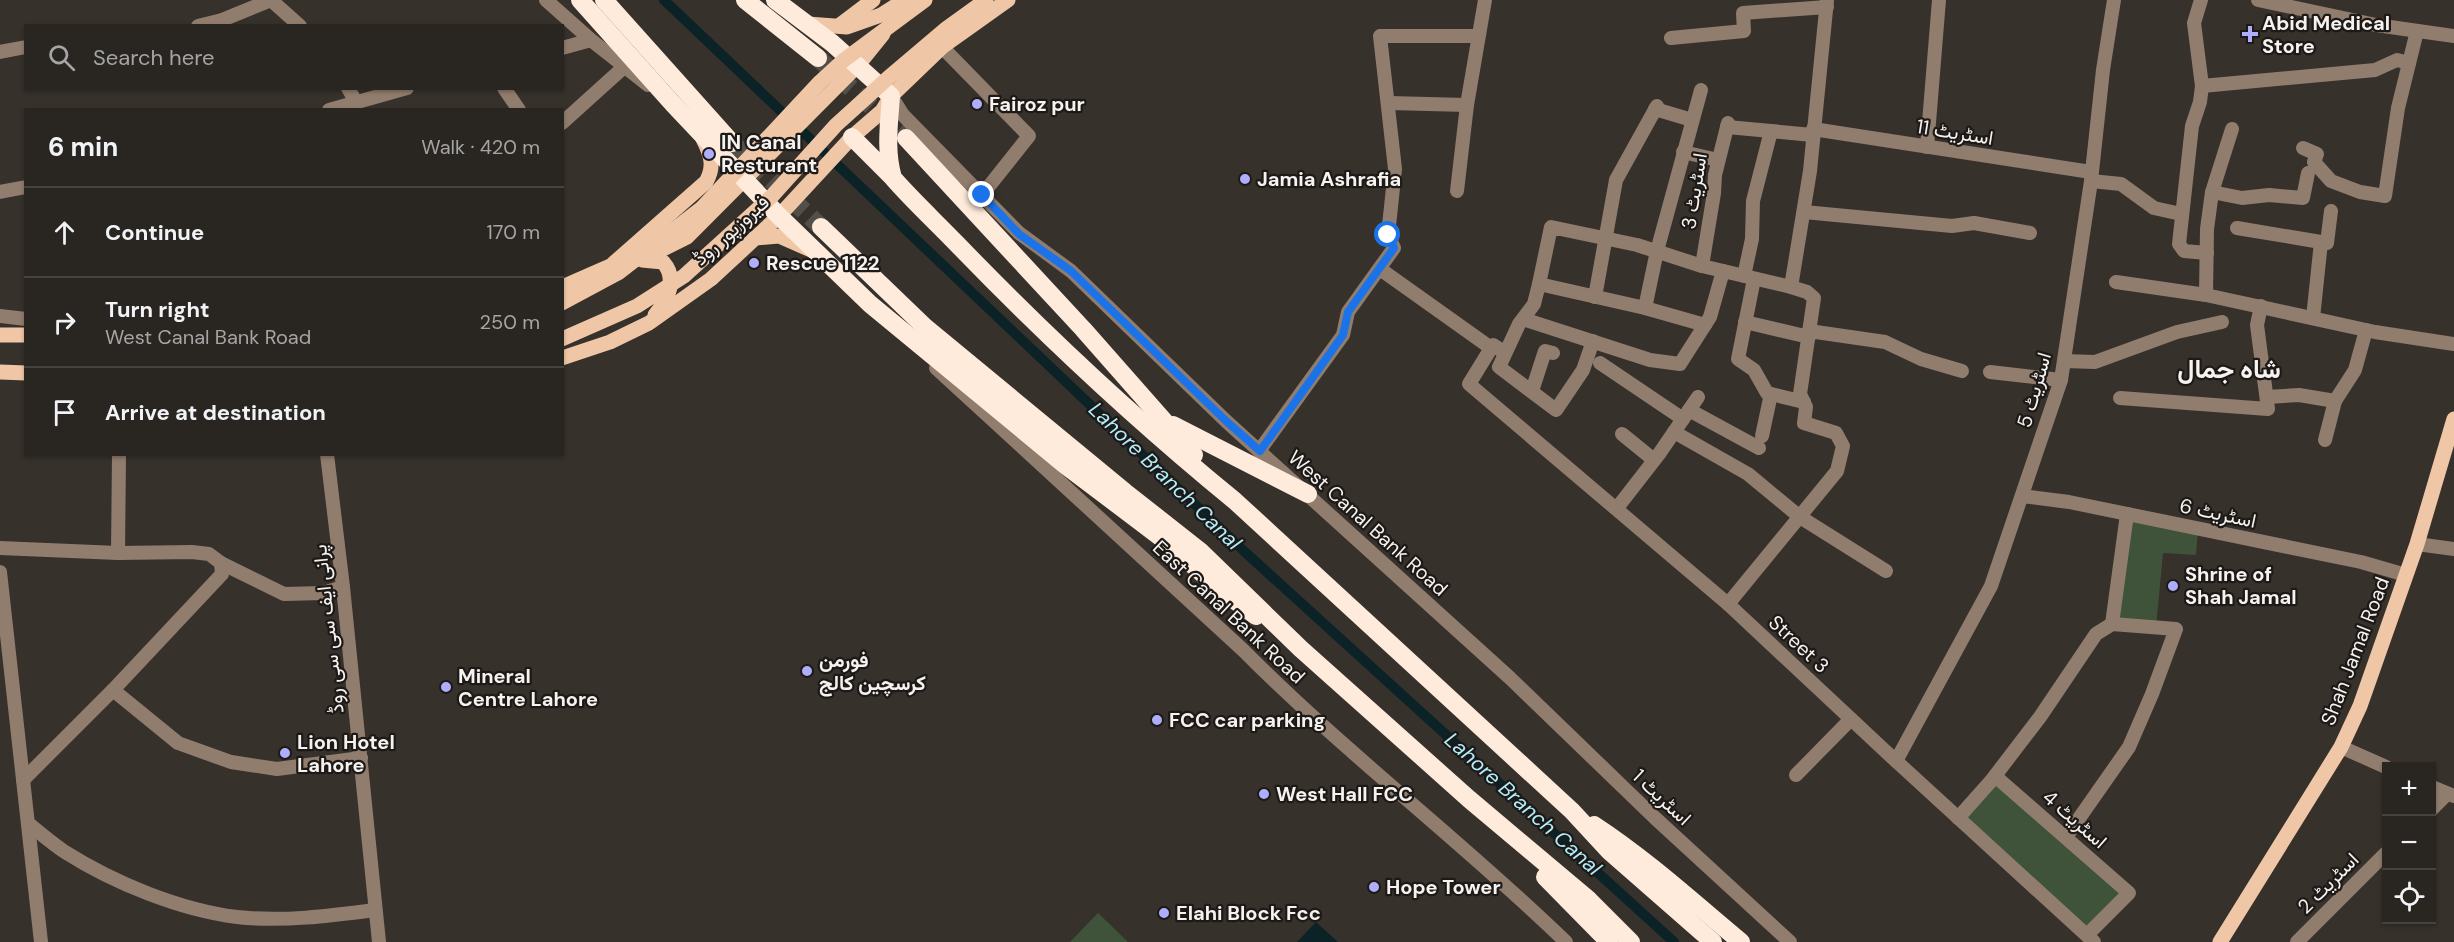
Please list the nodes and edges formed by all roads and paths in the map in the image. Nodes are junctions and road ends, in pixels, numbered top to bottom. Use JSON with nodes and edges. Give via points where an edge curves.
{"nodes":[{"id":1,"x":271,"y":0,"type":"edge"},
{"id":2,"x":546,"y":0,"type":"edge"},
{"id":3,"x":580,"y":0,"type":"edge"},
{"id":4,"x":604,"y":0,"type":"edge"},
{"id":5,"x":745,"y":0,"type":"edge"},
{"id":6,"x":775,"y":0,"type":"edge"},
{"id":7,"x":873,"y":0,"type":"edge"},
{"id":8,"x":905,"y":0,"type":"edge"},
{"id":9,"x":912,"y":0,"type":"edge"},
{"id":10,"x":925,"y":0,"type":"edge"},
{"id":11,"x":986,"y":0,"type":"edge"},
{"id":12,"x":1008,"y":0,"type":"edge"},
{"id":13,"x":1485,"y":0,"type":"edge"},
{"id":14,"x":1939,"y":0,"type":"edge"},
{"id":15,"x":2114,"y":0,"type":"edge"},
{"id":16,"x":2201,"y":0,"type":"edge"},
{"id":17,"x":2259,"y":0,"type":"edge"},
{"id":18,"x":1827,"y":3,"type":"edge"},
{"id":19,"x":206,"y":24,"type":"edge"},
{"id":20,"x":298,"y":24,"type":"edge"},
{"id":21,"x":808,"y":24,"type":"junction"},
{"id":22,"x":838,"y":27,"type":"junction"},
{"id":23,"x":2417,"y":31,"type":"junction"},
{"id":24,"x":1477,"y":36,"type":"junction"},
{"id":25,"x":2454,"y":36,"type":"edge"},
{"id":26,"x":1671,"y":38,"type":"dead end"},
{"id":27,"x":591,"y":40,"type":"junction"},
{"id":28,"x":24,"y":47,"type":"edge"},
{"id":29,"x":564,"y":47,"type":"edge"},
{"id":30,"x":942,"y":47,"type":"junction"},
{"id":31,"x":0,"y":52,"type":"edge"},
{"id":32,"x":818,"y":58,"type":"tunnel mouth"},
{"id":33,"x":2409,"y":63,"type":"junction"},
{"id":34,"x":858,"y":65,"type":"junction"},
{"id":35,"x":624,"y":67,"type":"junction"},
{"id":36,"x":2202,"y":86,"type":"junction"},
{"id":37,"x":349,"y":90,"type":"edge"},
{"id":38,"x":400,"y":90,"type":"edge"},
{"id":39,"x":505,"y":90,"type":"edge"},
{"id":40,"x":1701,"y":90,"type":"dead end"},
{"id":41,"x":891,"y":96,"type":"junction"},
{"id":42,"x":356,"y":102,"type":"junction"},
{"id":43,"x":1389,"y":103,"type":"junction"},
{"id":44,"x":673,"y":104,"type":"junction"},
{"id":45,"x":1467,"y":105,"type":"junction"},
{"id":46,"x":336,"y":108,"type":"edge"},
{"id":47,"x":518,"y":108,"type":"edge"},
{"id":48,"x":1692,"y":120,"type":"junction"},
{"id":49,"x":564,"y":121,"type":"edge"},
{"id":50,"x":1728,"y":125,"type":"joint"},
{"id":51,"x":2232,"y":129,"type":"dead end"},
{"id":52,"x":1771,"y":131,"type":"junction"},
{"id":53,"x":700,"y":132,"type":"junction"},
{"id":54,"x":1812,"y":132,"type":"junction"},
{"id":55,"x":852,"y":137,"type":"junction"},
{"id":56,"x":906,"y":138,"type":"tunnel mouth"},
{"id":57,"x":732,"y":143,"type":"tunnel mouth"},
{"id":58,"x":1927,"y":147,"type":"junction"},
{"id":59,"x":2303,"y":148,"type":"dead end"},
{"id":60,"x":1683,"y":152,"type":"junction"},
{"id":61,"x":1718,"y":160,"type":"junction"},
{"id":62,"x":2308,"y":173,"type":"dead end"},
{"id":63,"x":2091,"y":176,"type":"junction"},
{"id":64,"x":893,"y":178,"type":"junction"},
{"id":65,"x":745,"y":179,"type":"junction"},
{"id":66,"x":24,"y":187,"type":"edge"},
{"id":67,"x":1457,"y":190,"type":"dead end"},
{"id":68,"x":0,"y":192,"type":"edge"},
{"id":69,"x":2212,"y":192,"type":"junction"},
{"id":70,"x":982,"y":195,"type":"junction"},
{"id":71,"x":2331,"y":211,"type":"dead end"},
{"id":72,"x":1804,"y":212,"type":"junction"},
{"id":73,"x":2181,"y":214,"type":"junction"},
{"id":74,"x":779,"y":216,"type":"junction"},
{"id":75,"x":698,"y":227,"type":"junction"},
{"id":76,"x":821,"y":227,"type":"tunnel mouth"},
{"id":77,"x":2237,"y":228,"type":"dead end"},
{"id":78,"x":2030,"y":233,"type":"dead end"},
{"id":79,"x":755,"y":238,"type":"junction"},
{"id":80,"x":1607,"y":240,"type":"junction"},
{"id":81,"x":639,"y":241,"type":"junction"},
{"id":82,"x":2321,"y":242,"type":"junction"},
{"id":83,"x":1657,"y":252,"type":"junction"},
{"id":84,"x":817,"y":253,"type":"junction"},
{"id":85,"x":2207,"y":254,"type":"junction"},
{"id":86,"x":633,"y":260,"type":"junction"},
{"id":87,"x":610,"y":266,"type":"junction"},
{"id":88,"x":1702,"y":266,"type":"junction"},
{"id":89,"x":1380,"y":269,"type":"junction"},
{"id":90,"x":1723,"y":271,"type":"junction"},
{"id":91,"x":1749,"y":277,"type":"junction"},
{"id":92,"x":2116,"y":282,"type":"dead end"},
{"id":93,"x":1539,"y":284,"type":"junction"},
{"id":94,"x":564,"y":287,"type":"edge"},
{"id":95,"x":1791,"y":287,"type":"junction"},
{"id":96,"x":2206,"y":295,"type":"junction"},
{"id":97,"x":1595,"y":297,"type":"junction"},
{"id":98,"x":564,"y":302,"type":"edge"},
{"id":99,"x":870,"y":304,"type":"junction"},
{"id":100,"x":2261,"y":306,"type":"junction"},
{"id":101,"x":1645,"y":308,"type":"junction"},
{"id":102,"x":0,"y":316,"type":"edge"},
{"id":103,"x":2313,"y":318,"type":"junction"},
{"id":104,"x":24,"y":319,"type":"edge"},
{"id":105,"x":1523,"y":319,"type":"junction"},
{"id":106,"x":1745,"y":322,"type":"junction"},
{"id":107,"x":2222,"y":322,"type":"dead end"},
{"id":108,"x":649,"y":323,"type":"junction"},
{"id":109,"x":1705,"y":325,"type":"junction"},
{"id":110,"x":2366,"y":330,"type":"junction"},
{"id":111,"x":1809,"y":334,"type":"junction"},
{"id":112,"x":0,"y":335,"type":"edge"},
{"id":113,"x":24,"y":335,"type":"edge"},
{"id":114,"x":564,"y":338,"type":"edge"},
{"id":115,"x":1593,"y":341,"type":"junction"},
{"id":116,"x":2454,"y":344,"type":"edge"},
{"id":117,"x":1498,"y":350,"type":"junction"},
{"id":118,"x":1552,"y":353,"type":"dead end"},
{"id":119,"x":564,"y":357,"type":"edge"},
{"id":120,"x":2064,"y":361,"type":"junction"},
{"id":121,"x":1600,"y":363,"type":"dead end"},
{"id":122,"x":1962,"y":371,"type":"dead end"},
{"id":123,"x":0,"y":372,"type":"edge"},
{"id":124,"x":1989,"y":372,"type":"dead end"},
{"id":125,"x":24,"y":373,"type":"edge"},
{"id":126,"x":2061,"y":380,"type":"junction"},
{"id":127,"x":1532,"y":391,"type":"junction"},
{"id":128,"x":1771,"y":394,"type":"junction"},
{"id":129,"x":1698,"y":397,"type":"dead end"},
{"id":130,"x":2267,"y":397,"type":"junction"},
{"id":131,"x":2120,"y":398,"type":"dead end"},
{"id":132,"x":2335,"y":401,"type":"junction"},
{"id":133,"x":1804,"y":402,"type":"junction"},
{"id":134,"x":1686,"y":415,"type":"junction"},
{"id":135,"x":2454,"y":419,"type":"edge"},
{"id":136,"x":1163,"y":420,"type":"junction"},
{"id":137,"x":1674,"y":432,"type":"junction"},
{"id":138,"x":1622,"y":434,"type":"dead end"},
{"id":139,"x":2325,"y":440,"type":"dead end"},
{"id":140,"x":1260,"y":451,"type":"junction"},
{"id":141,"x":118,"y":456,"type":"edge"},
{"id":142,"x":327,"y":456,"type":"edge"},
{"id":143,"x":1654,"y":460,"type":"junction"},
{"id":144,"x":1308,"y":494,"type":"junction"},
{"id":145,"x":2022,"y":496,"type":"junction"},
{"id":146,"x":1235,"y":501,"type":"junction"},
{"id":147,"x":1617,"y":508,"type":"junction"},
{"id":148,"x":2127,"y":514,"type":"junction"},
{"id":149,"x":1800,"y":517,"type":"junction"},
{"id":150,"x":2417,"y":544,"type":"junction"},
{"id":151,"x":0,"y":548,"type":"edge"},
{"id":152,"x":2454,"y":549,"type":"edge"},
{"id":153,"x":118,"y":553,"type":"junction"},
{"id":154,"x":221,"y":563,"type":"junction"},
{"id":155,"x":1886,"y":571,"type":"dead end"},
{"id":156,"x":0,"y":572,"type":"edge"},
{"id":157,"x":2406,"y":575,"type":"junction"},
{"id":158,"x":344,"y":587,"type":"junction"},
{"id":159,"x":1728,"y":604,"type":"junction"},
{"id":160,"x":2112,"y":624,"type":"junction"},
{"id":161,"x":1301,"y":649,"type":"junction"},
{"id":162,"x":1510,"y":678,"type":"joint"},
{"id":163,"x":113,"y":690,"type":"junction"},
{"id":164,"x":1851,"y":719,"type":"junction"},
{"id":165,"x":2341,"y":747,"type":"junction"},
{"id":166,"x":361,"y":758,"type":"junction"},
{"id":167,"x":1896,"y":761,"type":"junction"},
{"id":168,"x":2382,"y":765,"type":"edge"},
{"id":169,"x":1796,"y":775,"type":"dead end"},
{"id":170,"x":1995,"y":776,"type":"junction"},
{"id":171,"x":23,"y":780,"type":"junction"},
{"id":172,"x":2436,"y":789,"type":"edge"},
{"id":173,"x":2451,"y":795,"type":"edge"},
{"id":174,"x":1469,"y":799,"type":"junction"},
{"id":175,"x":2436,"y":806,"type":"edge"},
{"id":176,"x":1572,"y":811,"type":"junction"},
{"id":177,"x":1958,"y":818,"type":"junction"},
{"id":178,"x":29,"y":824,"type":"junction"},
{"id":179,"x":2066,"y":837,"type":"junction"},
{"id":180,"x":2382,"y":857,"type":"edge"},
{"id":181,"x":374,"y":910,"type":"junction"},
{"id":182,"x":2091,"y":939,"type":"edge"},
{"id":183,"x":41,"y":942,"type":"edge"},
{"id":184,"x":379,"y":942,"type":"edge"},
{"id":185,"x":1566,"y":942,"type":"edge"},
{"id":186,"x":1609,"y":942,"type":"edge"},
{"id":187,"x":1631,"y":942,"type":"edge"},
{"id":188,"x":1713,"y":942,"type":"edge"},
{"id":189,"x":1741,"y":942,"type":"edge"},
{"id":190,"x":1790,"y":942,"type":"edge"},
{"id":191,"x":2220,"y":942,"type":"edge"},
{"id":192,"x":2297,"y":942,"type":"edge"}],
"edges":[{"from":1,"to":19,"type":"street"},
{"from":1,"to":20,"type":"street"},
{"from":2,"to":27,"type":"street"},
{"from":3,"to":44,"type":"highway"},
{"from":4,"to":57,"type":"highway"},
{"from":5,"to":32,"type":"highway"},
{"from":6,"to":21,"type":"highway"},
{"from":7,"to":22,"type":"main road"},
{"from":8,"to":22,"type":"main road","via":[[881,15]]},
{"from":9,"to":34,"type":"main road","name":"فیروزپور روڈ"},
{"from":10,"to":98,"type":"main road","bridge":true,"via":[[820,82],[694,214],[618,273]]},
{"from":11,"to":114,"type":"main road","bridge":true,"via":[[947,28],[836,125],[772,196],[684,276],[638,306]]},
{"from":12,"to":30,"type":"main road","name":"فیروزپور روڈ"},
{"from":13,"to":24,"type":"street"},
{"from":14,"to":58,"type":"street"},
{"from":15,"to":63,"type":"street","name":"اسٹریٹ 5"},
{"from":16,"to":36,"type":"street","via":[[2194,23]]},
{"from":17,"to":23,"type":"street"},
{"from":18,"to":26,"type":"street","via":[[1743,13],[1744,31]]},
{"from":18,"to":54,"type":"street"},
{"from":21,"to":22,"type":"main road"},
{"from":21,"to":34,"type":"highway"},
{"from":23,"to":25,"type":"street"},
{"from":23,"to":33,"type":"street"},
{"from":24,"to":43,"type":"street","via":[[1380,36]]},
{"from":24,"to":45,"type":"street"},
{"from":27,"to":29,"type":"street"},
{"from":27,"to":35,"type":"street"},
{"from":28,"to":31,"type":"street"},
{"from":30,"to":41,"type":"main road","name":"فیروزپور روڈ"},
{"from":30,"to":70,"type":"street","via":[[1029,136]]},
{"from":33,"to":36,"type":"street","via":[[2397,60],[2375,70]]},
{"from":33,"to":59,"type":"street","via":[[2385,196],[2331,181],[2314,162],[2317,154]]},
{"from":34,"to":41,"type":"highway"},
{"from":34,"to":65,"type":"main road","name":"فیروزپور روڈ"},
{"from":35,"to":44,"type":"street"},
{"from":35,"to":49,"type":"street"},
{"from":36,"to":73,"type":"street","via":[[2192,126]]},
{"from":37,"to":42,"type":"street"},
{"from":38,"to":42,"type":"street"},
{"from":39,"to":47,"type":"street"},
{"from":40,"to":48,"type":"street"},
{"from":41,"to":55,"type":"main road","name":"فیروزپور روڈ","via":[[882,111]]},
{"from":41,"to":64,"type":"highway","via":[[886,143]]},
{"from":41,"to":70,"type":"street","name":"West Canal Bank Road","via":[[903,116]]},
{"from":42,"to":46,"type":"street"},
{"from":43,"to":45,"type":"street"},
{"from":43,"to":89,"type":"street","via":[[1395,169],[1388,235],[1394,248]]},
{"from":44,"to":53,"type":"highway"},
{"from":45,"to":67,"type":"street"},
{"from":48,"to":60,"type":"street"},
{"from":48,"to":80,"type":"street","via":[[1656,107],[1616,180]]},
{"from":50,"to":52,"type":"street","name":"اسٹریٹ 11"},
{"from":50,"to":61,"type":"street","name":"اسٹریٹ 3"},
{"from":51,"to":69,"type":"street"},
{"from":52,"to":54,"type":"street","name":"اسٹریٹ 11"},
{"from":52,"to":91,"type":"street","via":[[1753,201]]},
{"from":53,"to":65,"type":"highway"},
{"from":53,"to":81,"type":"main road","via":[[711,157],[711,174]]},
{"from":54,"to":58,"type":"street","name":"اسٹریٹ 11"},
{"from":54,"to":72,"type":"street"},
{"from":55,"to":64,"type":"highway"},
{"from":55,"to":74,"type":"main road","name":"فیروزپور روڈ"},
{"from":56,"to":136,"type":"highway"},
{"from":58,"to":63,"type":"street","name":"اسٹریٹ 11"},
{"from":60,"to":61,"type":"street"},
{"from":60,"to":83,"type":"street"},
{"from":61,"to":88,"type":"street","name":"اسٹریٹ 3"},
{"from":62,"to":69,"type":"street","via":[[2303,198],[2242,198]]},
{"from":63,"to":73,"type":"street","name":"اسٹریٹ 11","via":[[2121,184],[2154,208]]},
{"from":63,"to":120,"type":"street","name":"اسٹریٹ 5"},
{"from":64,"to":146,"type":"highway","via":[[1086,371]]},
{"from":65,"to":74,"type":"highway"},
{"from":65,"to":75,"type":"main road","name":"فیروزپور روڈ"},
{"from":66,"to":68,"type":"street"},
{"from":69,"to":85,"type":"street"},
{"from":70,"to":140,"type":"street","name":"West Canal Bank Road","via":[[1019,234],[1071,271]]},
{"from":71,"to":82,"type":"street","via":[[2327,243]]},
{"from":72,"to":78,"type":"street","via":[[1952,226],[1974,224]]},
{"from":72,"to":95,"type":"street"},
{"from":73,"to":85,"type":"street","via":[[2179,244],[2184,251]]},
{"from":74,"to":79,"type":"main road","name":"فیروزپور روڈ"},
{"from":74,"to":84,"type":"highway"},
{"from":75,"to":81,"type":"main road"},
{"from":75,"to":86,"type":"main road","name":"فیروزپور روڈ","via":[[674,244]]},
{"from":76,"to":161,"type":"highway","via":[[925,327],[1200,551]]},
{"from":77,"to":82,"type":"street"},
{"from":79,"to":84,"type":"main road","via":[[779,236]]},
{"from":79,"to":108,"type":"main road","name":"فیروزپور روڈ","via":[[711,279]]},
{"from":80,"to":83,"type":"street"},
{"from":80,"to":93,"type":"street","via":[[1551,226]]},
{"from":80,"to":97,"type":"street"},
{"from":81,"to":87,"type":"main road"},
{"from":82,"to":103,"type":"street"},
{"from":83,"to":88,"type":"street"},
{"from":83,"to":101,"type":"street"},
{"from":84,"to":99,"type":"highway"},
{"from":85,"to":96,"type":"street"},
{"from":86,"to":87,"type":"main road","name":"فیروزپور روڈ"},
{"from":86,"to":108,"type":"main road","via":[[658,260],[669,272],[670,293]]},
{"from":87,"to":94,"type":"main road","name":"فیروزپور روڈ"},
{"from":88,"to":90,"type":"street"},
{"from":89,"to":117,"type":"street"},
{"from":89,"to":140,"type":"street","via":[[1348,312],[1343,335]]},
{"from":90,"to":91,"type":"street"},
{"from":90,"to":109,"type":"street"},
{"from":91,"to":95,"type":"street"},
{"from":91,"to":106,"type":"street"},
{"from":92,"to":96,"type":"street"},
{"from":93,"to":97,"type":"street"},
{"from":93,"to":105,"type":"street","via":[[1534,304]]},
{"from":95,"to":111,"type":"street","via":[[1814,298]]},
{"from":96,"to":100,"type":"street"},
{"from":97,"to":101,"type":"street"},
{"from":99,"to":161,"type":"highway","via":[[1226,594]]},
{"from":99,"to":185,"type":"street","name":"East Canal Bank Road","via":[[1286,693],[1514,891]]},
{"from":100,"to":103,"type":"street"},
{"from":100,"to":130,"type":"street","via":[[2257,325]]},
{"from":101,"to":109,"type":"street"},
{"from":102,"to":104,"type":"street"},
{"from":103,"to":110,"type":"street"},
{"from":105,"to":115,"type":"street"},
{"from":105,"to":117,"type":"street"},
{"from":106,"to":111,"type":"street"},
{"from":106,"to":128,"type":"street","via":[[1738,359],[1754,370]]},
{"from":107,"to":120,"type":"street","via":[[2177,332],[2095,362]]},
{"from":108,"to":119,"type":"main road","name":"فیروزپور روڈ","via":[[610,342]]},
{"from":109,"to":115,"type":"street","via":[[1680,364],[1650,360]]},
{"from":110,"to":116,"type":"street"},
{"from":110,"to":132,"type":"street","via":[[2355,370]]},
{"from":111,"to":122,"type":"street","via":[[1885,342]]},
{"from":111,"to":133,"type":"street","via":[[1800,394]]},
{"from":112,"to":113,"type":"main road"},
{"from":115,"to":127,"type":"street","via":[[1583,370],[1556,410]]},
{"from":117,"to":127,"type":"street","via":[[1499,367]]},
{"from":117,"to":147,"type":"street","name":"Street 3","via":[[1469,384]]},
{"from":118,"to":127,"type":"street","via":[[1545,351]]},
{"from":120,"to":126,"type":"street","name":"اسٹریٹ 5"},
{"from":121,"to":134,"type":"street"},
{"from":123,"to":125,"type":"main road"},
{"from":124,"to":126,"type":"street"},
{"from":126,"to":145,"type":"street","name":"اسٹریٹ 5"},
{"from":128,"to":133,"type":"street"},
{"from":128,"to":134,"type":"street","via":[[1761,442]]},
{"from":129,"to":134,"type":"street"},
{"from":130,"to":131,"type":"street","via":[[2268,409]]},
{"from":130,"to":132,"type":"street","via":[[2299,395]]},
{"from":132,"to":139,"type":"street"},
{"from":133,"to":149,"type":"street","via":[[1804,423],[1836,433],[1843,446],[1837,471]]},
{"from":134,"to":137,"type":"street"},
{"from":135,"to":150,"type":"main road","name":"Shah Jamal Road"},
{"from":136,"to":144,"type":"highway"},
{"from":136,"to":146,"type":"highway"},
{"from":137,"to":143,"type":"street"},
{"from":137,"to":149,"type":"street","via":[[1748,474]]},
{"from":138,"to":143,"type":"street"},
{"from":140,"to":144,"type":"street","name":"West Canal Bank Road"},
{"from":141,"to":153,"type":"street"},
{"from":142,"to":158,"type":"street","name":"پرانی ایف سی سی روڈ"},
{"from":143,"to":147,"type":"street"},
{"from":144,"to":162,"type":"street","name":"West Canal Bank Road"},
{"from":145,"to":148,"type":"street","name":"اسٹریٹ 6"},
{"from":145,"to":167,"type":"street","name":"اسٹریٹ 5","via":[[1991,586]]},
{"from":146,"to":176,"type":"highway"},
{"from":147,"to":159,"type":"street","name":"Street 3"},
{"from":148,"to":157,"type":"street","name":"اسٹریٹ 6","via":[[2361,562]]},
{"from":148,"to":160,"type":"street"},
{"from":149,"to":155,"type":"street"},
{"from":149,"to":159,"type":"street"},
{"from":150,"to":152,"type":"street"},
{"from":150,"to":157,"type":"main road","name":"Shah Jamal Road"},
{"from":151,"to":153,"type":"street"},
{"from":153,"to":154,"type":"street","via":[[192,552],[209,554]]},
{"from":154,"to":158,"type":"street","via":[[284,594],[323,593]]},
{"from":154,"to":163,"type":"street","via":[[222,574]]},
{"from":156,"to":171,"type":"street"},
{"from":157,"to":165,"type":"main road","name":"Shah Jamal Road","via":[[2360,706]]},
{"from":158,"to":166,"type":"street","name":"پرانی ایف سی سی روڈ"},
{"from":159,"to":164,"type":"street","name":"Street 3"},
{"from":160,"to":170,"type":"street","via":[[2096,634]]},
{"from":160,"to":179,"type":"street","via":[[2176,629],[2129,747]]},
{"from":161,"to":174,"type":"highway"},
{"from":162,"to":190,"type":"street","name":"اسٹریٹ 1"},
{"from":163,"to":166,"type":"street","via":[[178,743],[231,762],[277,769]]},
{"from":163,"to":171,"type":"street"},
{"from":164,"to":167,"type":"street","name":"Street 3"},
{"from":164,"to":169,"type":"street"},
{"from":165,"to":168,"type":"street"},
{"from":165,"to":191,"type":"main road","name":"Shah Jamal Road"},
{"from":166,"to":181,"type":"street","name":"پرانی ایف سی سی روڈ"},
{"from":167,"to":177,"type":"street","name":"Street 3"},
{"from":170,"to":177,"type":"street"},
{"from":170,"to":179,"type":"street","name":"اسٹریٹ 4"},
{"from":171,"to":178,"type":"street"},
{"from":172,"to":173,"type":"street"},
{"from":173,"to":175,"type":"street"},
{"from":174,"to":186,"type":"highway"},
{"from":174,"to":187,"type":"highway","via":[[1589,900]]},
{"from":176,"to":188,"type":"highway","via":[[1609,851]]},
{"from":176,"to":189,"type":"highway","via":[[1615,839]]},
{"from":177,"to":182,"type":"street","name":"Street 3"},
{"from":178,"to":181,"type":"street","via":[[101,873],[207,912],[285,918]]},
{"from":178,"to":183,"type":"street"},
{"from":179,"to":182,"type":"street","name":"اسٹریٹ 4","via":[[2129,892]]},
{"from":180,"to":192,"type":"street","name":"اسٹریٹ 2"},
{"from":181,"to":184,"type":"street","name":"پرانی ایف سی سی روڈ"}]}
